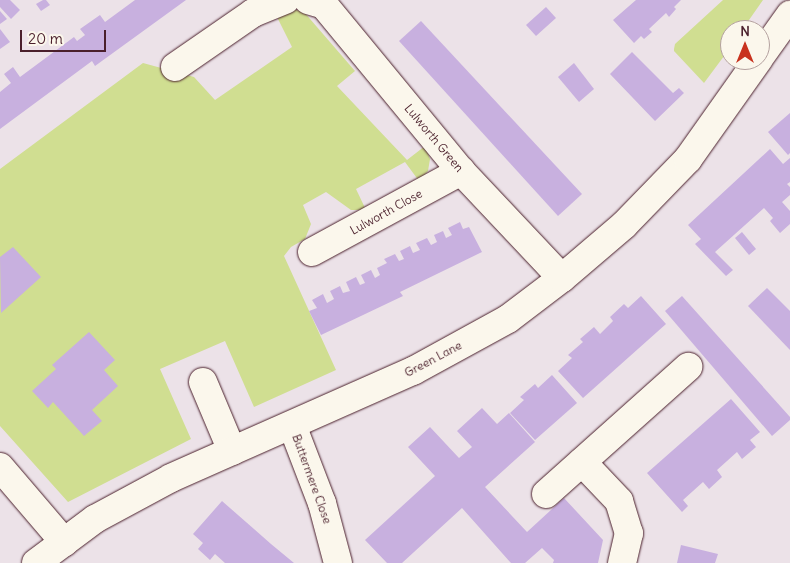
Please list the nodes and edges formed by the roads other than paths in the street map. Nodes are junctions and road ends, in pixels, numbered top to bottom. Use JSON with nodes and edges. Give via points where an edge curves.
{"nodes":[{"id":1,"x":285,"y":0,"type":"edge"},
{"id":2,"x":308,"y":0,"type":"edge"},
{"id":3,"x":790,"y":15,"type":"edge"},
{"id":4,"x":770,"y":43,"type":"edge"},
{"id":5,"x":175,"y":67,"type":"dead end"},
{"id":6,"x":751,"y":70,"type":"edge"},
{"id":7,"x":461,"y":171,"type":"junction"},
{"id":8,"x":312,"y":252,"type":"dead end"},
{"id":9,"x":562,"y":278,"type":"junction"},
{"id":10,"x":688,"y":367,"type":"dead end"},
{"id":11,"x":203,"y":382,"type":"dead end"},
{"id":12,"x":292,"y":425,"type":"junction"},
{"id":13,"x":232,"y":451,"type":"junction"},
{"id":14,"x":582,"y":462,"type":"junction"},
{"id":15,"x":0,"y":467,"type":"edge"},
{"id":16,"x":546,"y":494,"type":"dead end"},
{"id":17,"x":64,"y":542,"type":"junction"},
{"id":18,"x":36,"y":563,"type":"edge"},
{"id":19,"x":338,"y":563,"type":"edge"},
{"id":20,"x":622,"y":563,"type":"edge"}],
"edges":[{"from":1,"to":5,"type":"street","via":[[253,13]]},
{"from":2,"to":7,"type":"street","name":"Lulworth Green","via":[[324,5]]},
{"from":3,"to":4,"type":"street","name":"Green Lane"},
{"from":6,"to":9,"type":"street","name":"Green Lane","via":[[688,159],[624,225]]},
{"from":7,"to":8,"type":"street","name":"Lulworth Close"},
{"from":7,"to":9,"type":"street","name":"Lulworth Green"},
{"from":9,"to":12,"type":"street","name":"Green Lane","via":[[508,319],[412,371]]},
{"from":10,"to":14,"type":"street"},
{"from":11,"to":13,"type":"street"},
{"from":12,"to":13,"type":"street","name":"Green Lane"},
{"from":12,"to":19,"type":"street","name":"Buttermere Close","via":[[322,503]]},
{"from":13,"to":17,"type":"street","name":"Green Lane","via":[[171,478],[95,519]]},
{"from":14,"to":16,"type":"street"},
{"from":14,"to":20,"type":"street","via":[[619,501],[629,533]]},
{"from":15,"to":17,"type":"street"},
{"from":17,"to":18,"type":"street","name":"Green Lane"}]}
